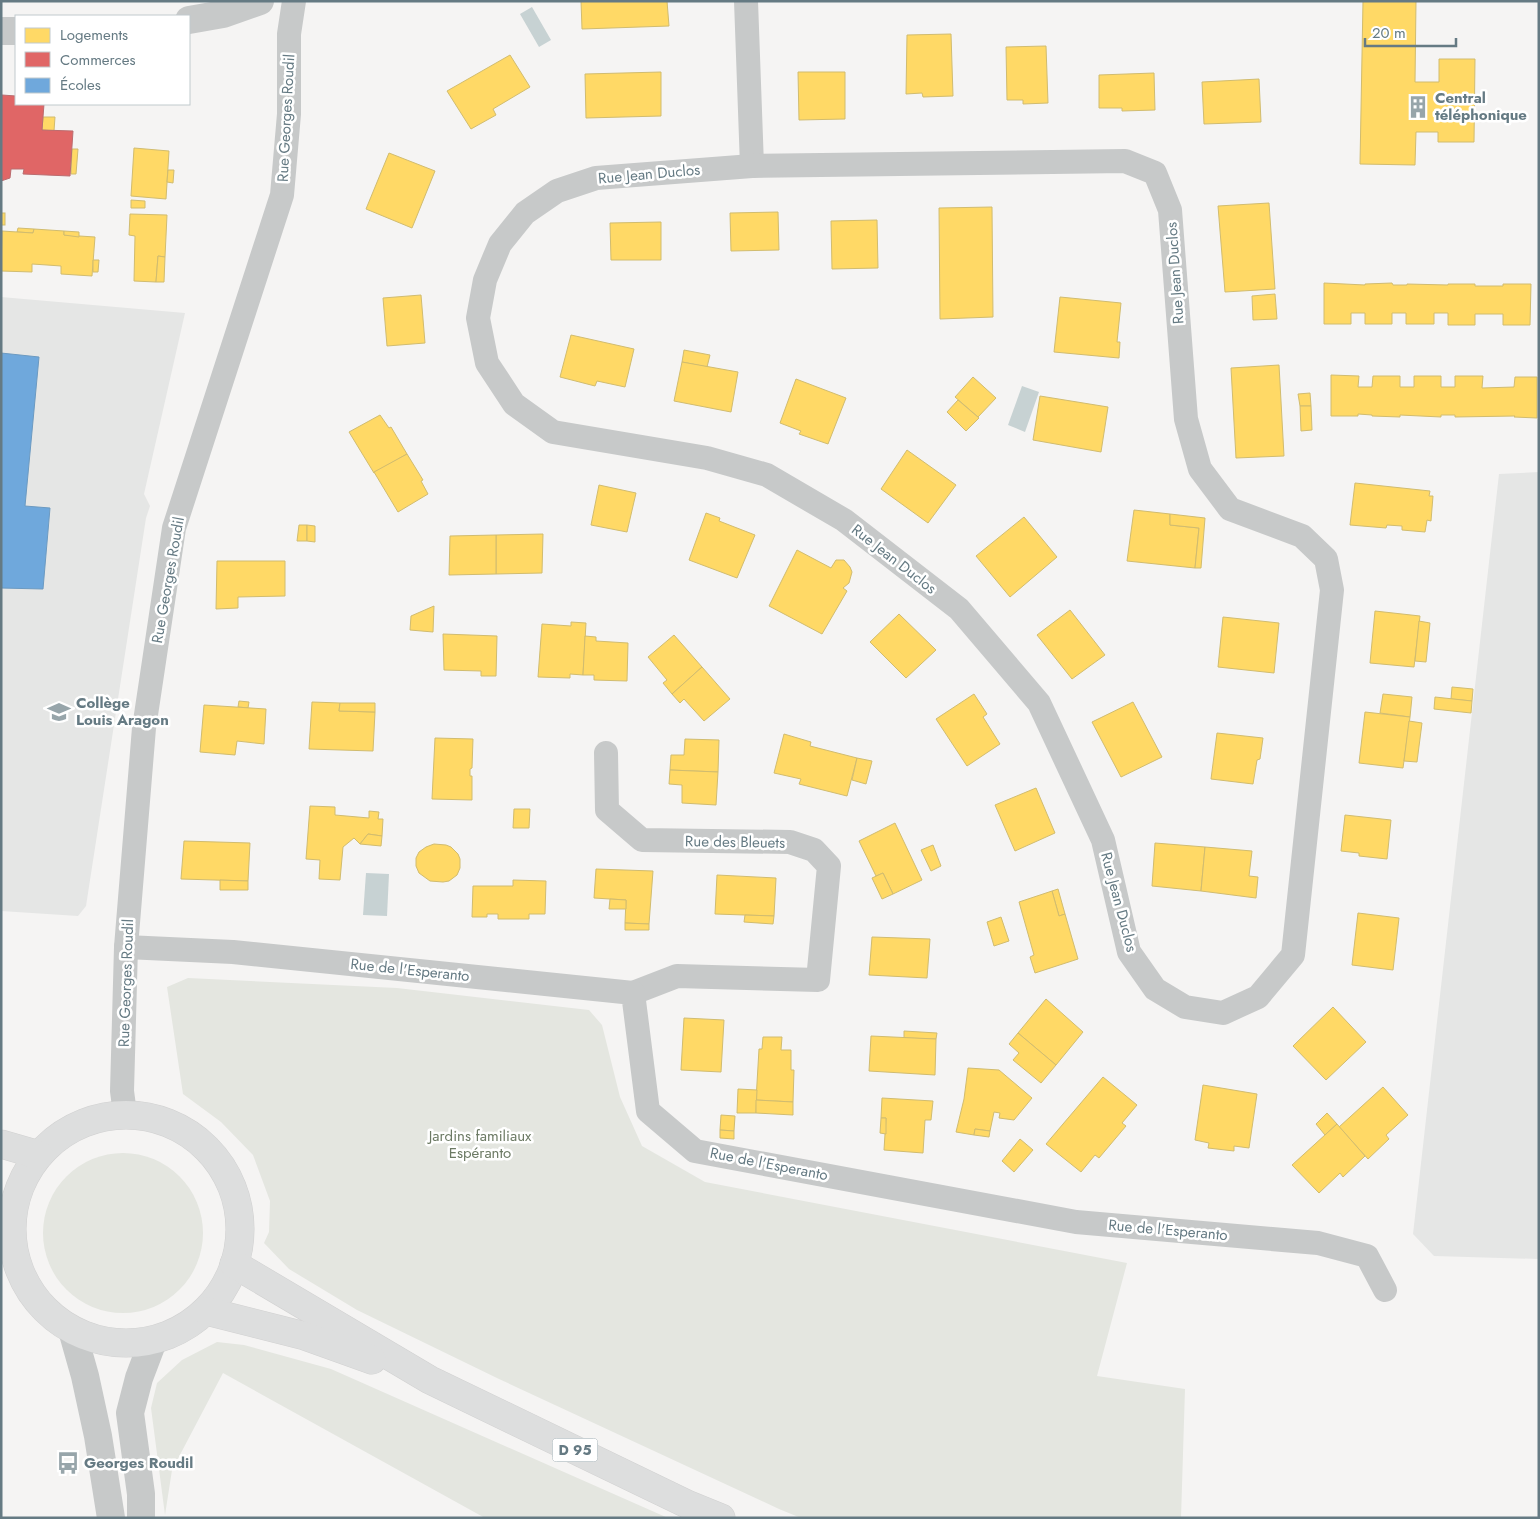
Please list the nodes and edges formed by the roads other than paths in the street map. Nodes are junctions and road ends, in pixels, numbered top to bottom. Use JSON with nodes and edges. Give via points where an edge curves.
{"nodes":[{"id":1,"x":260,"y":1,"type":"edge"},
{"id":2,"x":294,"y":1,"type":"edge"},
{"id":3,"x":746,"y":1,"type":"edge"},
{"id":4,"x":190,"y":20,"type":"edge"},
{"id":5,"x":1,"y":31,"type":"edge"},
{"id":6,"x":15,"y":32,"type":"edge"},
{"id":7,"x":752,"y":166,"type":"junction"},
{"id":8,"x":606,"y":753,"type":"dead end"},
{"id":9,"x":126,"y":948,"type":"junction"},
{"id":10,"x":633,"y":993,"type":"junction"},
{"id":11,"x":125,"y":1114,"type":"junction"},
{"id":12,"x":1,"y":1144,"type":"edge"},
{"id":13,"x":39,"y":1154,"type":"junction"},
{"id":14,"x":7,"y":1214,"type":"edge"},
{"id":15,"x":234,"y":1264,"type":"junction"},
{"id":16,"x":1385,"y":1290,"type":"dead end"},
{"id":17,"x":206,"y":1311,"type":"junction"},
{"id":18,"x":72,"y":1330,"type":"junction"},
{"id":19,"x":153,"y":1341,"type":"junction"},
{"id":20,"x":430,"y":1380,"type":"junction"},
{"id":21,"x":111,"y":1518,"type":"edge"},
{"id":22,"x":142,"y":1518,"type":"edge"},
{"id":23,"x":722,"y":1518,"type":"edge"}],
"edges":[{"from":1,"to":4,"type":"street","via":[[224,14]]},
{"from":2,"to":9,"type":"street","name":"Rue Georges Roudil","via":[[289,34],[289,114],[282,195],[174,528],[144,728]]},
{"from":3,"to":7,"type":"street"},
{"from":5,"to":6,"type":"street"},
{"from":7,"to":7,"type":"street","name":"Rue Jean Duclos","via":[[596,178],[557,191],[525,213],[500,244],[485,280],[478,318],[488,363],[514,404],[553,432],[707,458],[767,475],[844,520],[959,609],[1039,703],[1103,840],[1129,952],[1155,989],[1185,1007],[1223,1013],[1258,997],[1293,955],[1332,590],[1326,559],[1302,536],[1230,509],[1200,469],[1186,419],[1170,210],[1155,173],[1124,161]]},
{"from":8,"to":10,"type":"street","name":"Rue des Bleuets","via":[[607,810],[642,840],[790,842],[814,850],[829,866],[818,980],[677,976]]},
{"from":9,"to":10,"type":"street","name":"Rue de l'Esperanto","via":[[232,952]]},
{"from":9,"to":11,"type":"street","name":"Rue Georges Roudil","via":[[122,1091]]},
{"from":10,"to":16,"type":"street","name":"Rue de l'Esperanto","via":[[648,1111],[695,1150],[1076,1222],[1318,1243],[1367,1256]]},
{"from":11,"to":13,"type":"main road","via":[[93,1119],[64,1133]]},
{"from":11,"to":15,"type":"main road","via":[[160,1120],[192,1136],[218,1161],[234,1193],[240,1228]]},
{"from":12,"to":13,"type":"main road"},
{"from":13,"to":14,"type":"main road"},
{"from":14,"to":18,"type":"main road","via":[[14,1252],[25,1283],[46,1310]]},
{"from":15,"to":17,"type":"main road","via":[[223,1290]]},
{"from":15,"to":20,"type":"main road","number":"D 95"},
{"from":17,"to":19,"type":"main road","via":[[178,1331]]},
{"from":17,"to":20,"type":"main road","number":"D 95","via":[[306,1336]]},
{"from":18,"to":19,"type":"main road","via":[[108,1342]]},
{"from":18,"to":21,"type":"street","via":[[98,1436]]},
{"from":19,"to":22,"type":"street","via":[[130,1414]]},
{"from":20,"to":23,"type":"main road","number":"D 95"}]}
